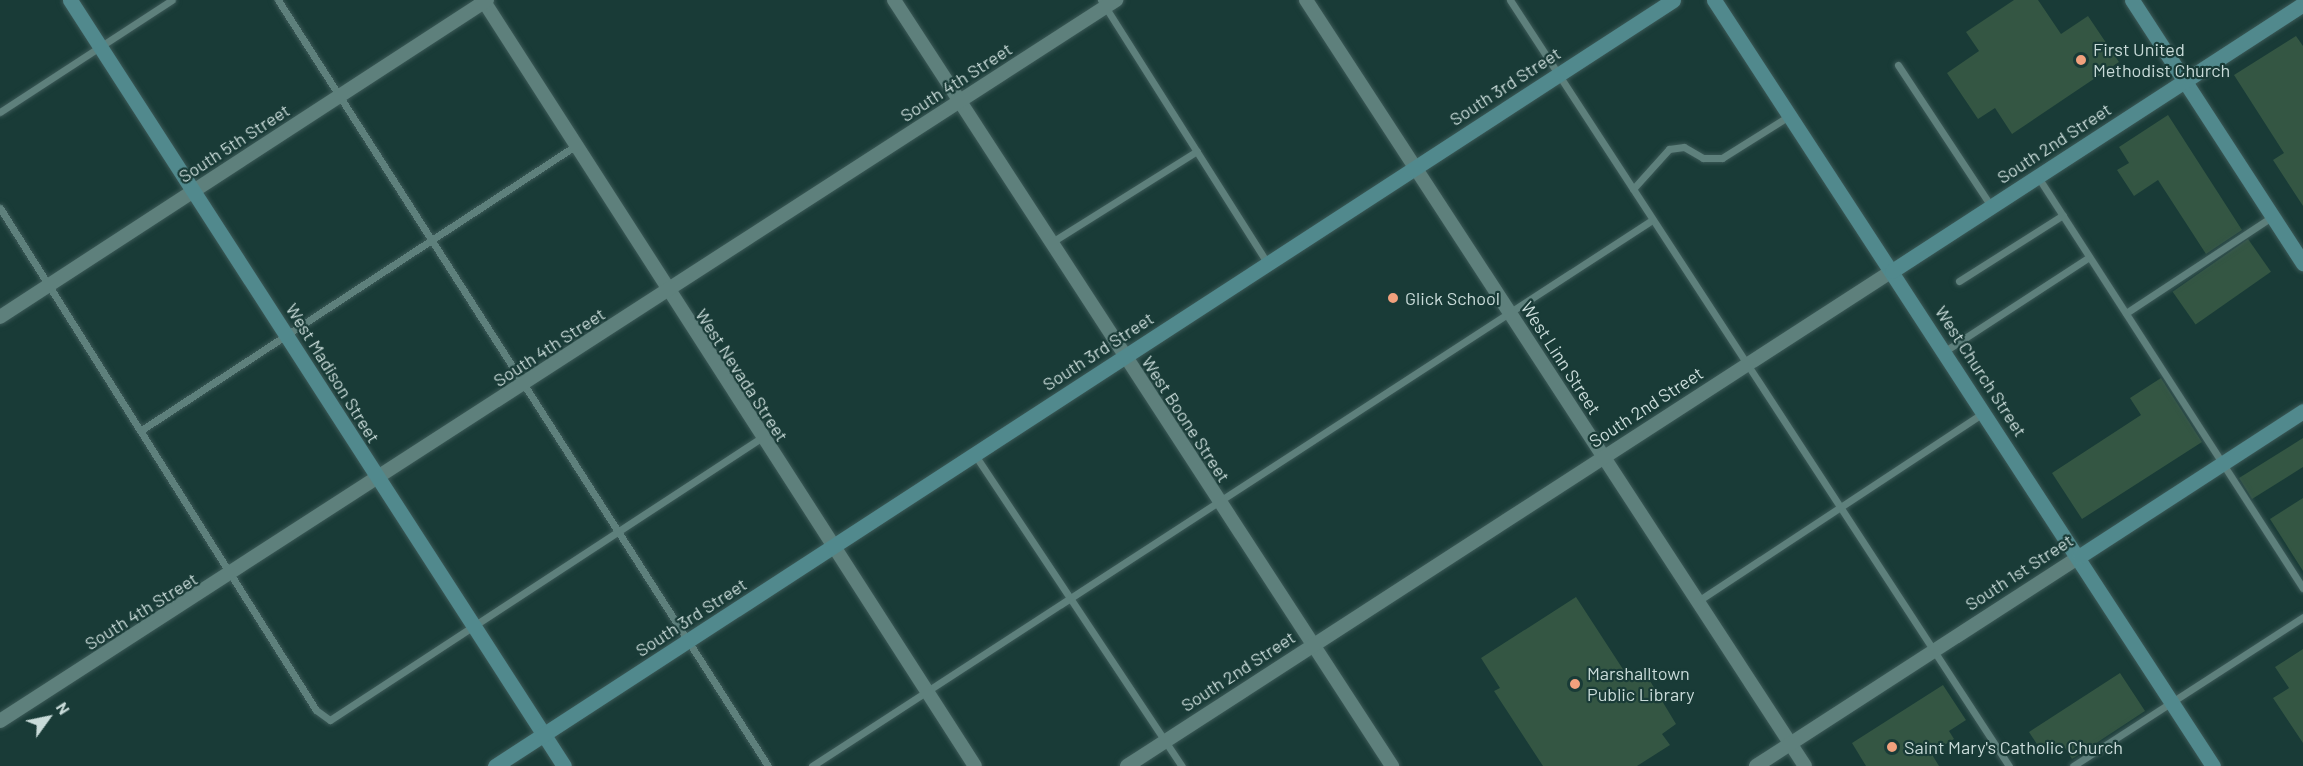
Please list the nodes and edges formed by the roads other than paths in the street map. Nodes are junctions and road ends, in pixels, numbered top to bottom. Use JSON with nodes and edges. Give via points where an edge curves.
{"nodes":[{"id":1,"x":70,"y":0,"type":"edge"},
{"id":2,"x":172,"y":0,"type":"edge"},
{"id":3,"x":278,"y":0,"type":"edge"},
{"id":4,"x":894,"y":0,"type":"edge"},
{"id":5,"x":1306,"y":0,"type":"edge"},
{"id":6,"x":1510,"y":0,"type":"edge"},
{"id":7,"x":1673,"y":0,"type":"edge"},
{"id":8,"x":1713,"y":0,"type":"edge"},
{"id":9,"x":2132,"y":0,"type":"edge"},
{"id":10,"x":484,"y":1,"type":"edge"},
{"id":11,"x":1107,"y":2,"type":"edge"},
{"id":12,"x":2302,"y":2,"type":"edge"},
{"id":13,"x":101,"y":47,"type":"junction"},
{"id":14,"x":1898,"y":64,"type":"dead end"},
{"id":15,"x":1558,"y":74,"type":"junction"},
{"id":16,"x":2185,"y":80,"type":"junction"},
{"id":17,"x":339,"y":96,"type":"junction"},
{"id":18,"x":960,"y":101,"type":"junction"},
{"id":19,"x":0,"y":112,"type":"edge"},
{"id":20,"x":1790,"y":116,"type":"junction"},
{"id":21,"x":575,"y":146,"type":"junction"},
{"id":22,"x":1197,"y":151,"type":"junction"},
{"id":23,"x":1416,"y":167,"type":"junction"},
{"id":24,"x":2037,"y":176,"type":"junction"},
{"id":25,"x":1633,"y":189,"type":"junction"},
{"id":26,"x":194,"y":190,"type":"junction"},
{"id":27,"x":1991,"y":206,"type":"junction"},
{"id":28,"x":0,"y":208,"type":"edge"},
{"id":29,"x":2063,"y":215,"type":"junction"},
{"id":30,"x":2273,"y":216,"type":"junction"},
{"id":31,"x":1652,"y":220,"type":"junction"},
{"id":32,"x":431,"y":240,"type":"junction"},
{"id":33,"x":1051,"y":243,"type":"junction"},
{"id":34,"x":2089,"y":257,"type":"junction"},
{"id":35,"x":2303,"y":263,"type":"edge"},
{"id":36,"x":1268,"y":264,"type":"junction"},
{"id":37,"x":1892,"y":271,"type":"junction"},
{"id":38,"x":1959,"y":281,"type":"dead end"},
{"id":39,"x":50,"y":284,"type":"junction"},
{"id":40,"x":667,"y":292,"type":"junction"},
{"id":41,"x":1510,"y":313,"type":"junction"},
{"id":42,"x":2126,"y":313,"type":"junction"},
{"id":43,"x":0,"y":317,"type":"edge"},
{"id":44,"x":286,"y":334,"type":"junction"},
{"id":45,"x":1945,"y":351,"type":"junction"},
{"id":46,"x":1124,"y":357,"type":"junction"},
{"id":47,"x":1745,"y":365,"type":"junction"},
{"id":48,"x":523,"y":385,"type":"junction"},
{"id":49,"x":2303,"y":411,"type":"edge"},
{"id":50,"x":1985,"y":412,"type":"junction"},
{"id":51,"x":143,"y":429,"type":"junction"},
{"id":52,"x":761,"y":438,"type":"junction"},
{"id":53,"x":975,"y":455,"type":"junction"},
{"id":54,"x":1604,"y":457,"type":"junction"},
{"id":55,"x":2223,"y":463,"type":"junction"},
{"id":56,"x":377,"y":480,"type":"junction"},
{"id":57,"x":1219,"y":502,"type":"junction"},
{"id":58,"x":1840,"y":507,"type":"junction"},
{"id":59,"x":615,"y":531,"type":"junction"},
{"id":60,"x":832,"y":548,"type":"junction"},
{"id":61,"x":2080,"y":556,"type":"junction"},
{"id":62,"x":234,"y":573,"type":"junction"},
{"id":63,"x":2303,"y":588,"type":"edge"},
{"id":64,"x":1070,"y":598,"type":"junction"},
{"id":65,"x":1698,"y":601,"type":"junction"},
{"id":66,"x":2303,"y":617,"type":"edge"},
{"id":67,"x":471,"y":624,"type":"junction"},
{"id":68,"x":686,"y":643,"type":"junction"},
{"id":69,"x":1313,"y":645,"type":"junction"},
{"id":70,"x":1934,"y":650,"type":"junction"},
{"id":71,"x":926,"y":692,"type":"junction"},
{"id":72,"x":2173,"y":702,"type":"junction"},
{"id":73,"x":0,"y":721,"type":"edge"},
{"id":74,"x":544,"y":735,"type":"junction"},
{"id":75,"x":1166,"y":741,"type":"junction"},
{"id":76,"x":1791,"y":743,"type":"junction"},
{"id":77,"x":495,"y":766,"type":"edge"},
{"id":78,"x":564,"y":766,"type":"edge"},
{"id":79,"x":768,"y":766,"type":"edge"},
{"id":80,"x":812,"y":766,"type":"edge"},
{"id":81,"x":975,"y":766,"type":"edge"},
{"id":82,"x":1127,"y":766,"type":"edge"},
{"id":83,"x":1182,"y":766,"type":"edge"},
{"id":84,"x":1392,"y":766,"type":"edge"},
{"id":85,"x":1756,"y":766,"type":"edge"},
{"id":86,"x":1805,"y":766,"type":"edge"},
{"id":87,"x":2009,"y":766,"type":"edge"},
{"id":88,"x":2073,"y":766,"type":"edge"},
{"id":89,"x":2213,"y":766,"type":"edge"}],
"edges":[{"from":1,"to":13,"type":"main road","name":"West Madison Street"},
{"from":2,"to":13,"type":"lane"},
{"from":3,"to":17,"type":"lane"},
{"from":4,"to":18,"type":"street","name":"West Boone Street"},
{"from":5,"to":23,"type":"street","name":"West Linn Street"},
{"from":6,"to":15,"type":"lane"},
{"from":7,"to":15,"type":"main road","name":"South 3rd Street"},
{"from":8,"to":20,"type":"main road","name":"West Church Street"},
{"from":9,"to":16,"type":"main road"},
{"from":10,"to":17,"type":"street","name":"South 5th Street"},
{"from":10,"to":21,"type":"street","name":"West Nevada Street"},
{"from":11,"to":18,"type":"street","name":"South 4th Street"},
{"from":11,"to":22,"type":"lane"},
{"from":12,"to":16,"type":"main road","name":"South 2nd Street"},
{"from":13,"to":19,"type":"lane"},
{"from":13,"to":26,"type":"main road","name":"West Madison Street"},
{"from":14,"to":27,"type":"lane"},
{"from":15,"to":23,"type":"main road","name":"South 3rd Street"},
{"from":15,"to":25,"type":"lane"},
{"from":16,"to":24,"type":"main road","name":"South 2nd Street"},
{"from":16,"to":30,"type":"main road"},
{"from":17,"to":26,"type":"street","name":"South 5th Street"},
{"from":17,"to":32,"type":"lane"},
{"from":18,"to":33,"type":"street","name":"West Boone Street"},
{"from":18,"to":40,"type":"street","name":"South 4th Street"},
{"from":20,"to":25,"type":"lane","via":[[1722,158],[1703,158],[1684,147],[1670,149]]},
{"from":20,"to":37,"type":"main road","name":"West Church Street"},
{"from":21,"to":32,"type":"lane"},
{"from":21,"to":40,"type":"street","name":"West Nevada Street"},
{"from":22,"to":33,"type":"lane"},
{"from":22,"to":36,"type":"lane"},
{"from":23,"to":36,"type":"main road","name":"South 3rd Street"},
{"from":23,"to":41,"type":"street","name":"West Linn Street"},
{"from":24,"to":27,"type":"main road","name":"South 2nd Street"},
{"from":24,"to":29,"type":"lane"},
{"from":25,"to":31,"type":"lane"},
{"from":26,"to":39,"type":"street","name":"South 5th Street"},
{"from":26,"to":44,"type":"main road","name":"West Madison Street"},
{"from":27,"to":37,"type":"main road","name":"South 2nd Street"},
{"from":28,"to":39,"type":"lane"},
{"from":29,"to":34,"type":"lane"},
{"from":29,"to":38,"type":"lane"},
{"from":30,"to":35,"type":"main road"},
{"from":30,"to":42,"type":"lane"},
{"from":31,"to":41,"type":"lane"},
{"from":31,"to":47,"type":"lane"},
{"from":32,"to":44,"type":"lane"},
{"from":32,"to":48,"type":"lane"},
{"from":33,"to":46,"type":"street","name":"West Boone Street"},
{"from":34,"to":42,"type":"lane"},
{"from":34,"to":45,"type":"lane"},
{"from":36,"to":46,"type":"main road","name":"South 3rd Street"},
{"from":37,"to":45,"type":"main road","name":"West Church Street"},
{"from":37,"to":47,"type":"street","name":"South 2nd Street"},
{"from":39,"to":43,"type":"street","name":"South 5th Street"},
{"from":39,"to":51,"type":"lane"},
{"from":40,"to":48,"type":"street","name":"South 4th Street"},
{"from":40,"to":52,"type":"street","name":"West Nevada Street"},
{"from":41,"to":54,"type":"street","name":"West Linn Street"},
{"from":41,"to":57,"type":"lane"},
{"from":42,"to":55,"type":"lane"},
{"from":44,"to":51,"type":"lane"},
{"from":44,"to":56,"type":"main road","name":"West Madison Street"},
{"from":45,"to":50,"type":"main road","name":"West Church Street"},
{"from":46,"to":53,"type":"main road","name":"South 3rd Street"},
{"from":46,"to":57,"type":"street","name":"West Boone Street"},
{"from":47,"to":54,"type":"street","name":"South 2nd Street"},
{"from":47,"to":58,"type":"lane"},
{"from":48,"to":56,"type":"street","name":"South 4th Street"},
{"from":48,"to":59,"type":"lane"},
{"from":49,"to":55,"type":"main road","name":"South 1st Street"},
{"from":50,"to":58,"type":"lane"},
{"from":50,"to":61,"type":"main road","name":"West Church Street"},
{"from":51,"to":62,"type":"lane"},
{"from":52,"to":59,"type":"lane"},
{"from":52,"to":60,"type":"street","name":"West Nevada Street"},
{"from":53,"to":60,"type":"main road","name":"South 3rd Street"},
{"from":53,"to":64,"type":"lane"},
{"from":54,"to":65,"type":"street","name":"West Linn Street"},
{"from":54,"to":69,"type":"street","name":"South 2nd Street"},
{"from":55,"to":61,"type":"main road","name":"South 1st Street"},
{"from":55,"to":63,"type":"lane"},
{"from":56,"to":62,"type":"street","name":"South 4th Street"},
{"from":56,"to":67,"type":"main road","name":"West Madison Street"},
{"from":57,"to":64,"type":"lane"},
{"from":57,"to":69,"type":"street","name":"West Boone Street"},
{"from":58,"to":65,"type":"lane"},
{"from":58,"to":70,"type":"lane"},
{"from":59,"to":67,"type":"lane"},
{"from":59,"to":68,"type":"lane"},
{"from":60,"to":68,"type":"main road","name":"South 3rd Street"},
{"from":60,"to":71,"type":"street","name":"West Nevada Street"},
{"from":61,"to":70,"type":"street","name":"South 1st Street"},
{"from":61,"to":72,"type":"main road","name":"West Church Street"},
{"from":62,"to":67,"type":"lane","via":[[316,710],[330,720]]},
{"from":62,"to":73,"type":"street","name":"South 4th Street"},
{"from":64,"to":71,"type":"lane"},
{"from":64,"to":75,"type":"lane"},
{"from":65,"to":76,"type":"street","name":"West Linn Street"},
{"from":66,"to":72,"type":"lane"},
{"from":67,"to":74,"type":"main road","name":"West Madison Street"},
{"from":68,"to":74,"type":"main road","name":"South 3rd Street"},
{"from":68,"to":79,"type":"lane"},
{"from":69,"to":75,"type":"street","name":"South 2nd Street"},
{"from":69,"to":84,"type":"street","name":"West Boone Street"},
{"from":70,"to":76,"type":"street","name":"South 1st Street"},
{"from":70,"to":87,"type":"lane"},
{"from":71,"to":80,"type":"lane"},
{"from":71,"to":81,"type":"street","name":"West Nevada Street"},
{"from":72,"to":88,"type":"lane"},
{"from":72,"to":89,"type":"main road","name":"West Church Street"},
{"from":74,"to":77,"type":"main road","name":"South 3rd Street"},
{"from":74,"to":78,"type":"main road","name":"West Madison Street"},
{"from":75,"to":82,"type":"street","name":"South 2nd Street"},
{"from":75,"to":83,"type":"lane"},
{"from":76,"to":85,"type":"street","name":"South 1st Street"},
{"from":76,"to":86,"type":"street","name":"West Linn Street"}]}
